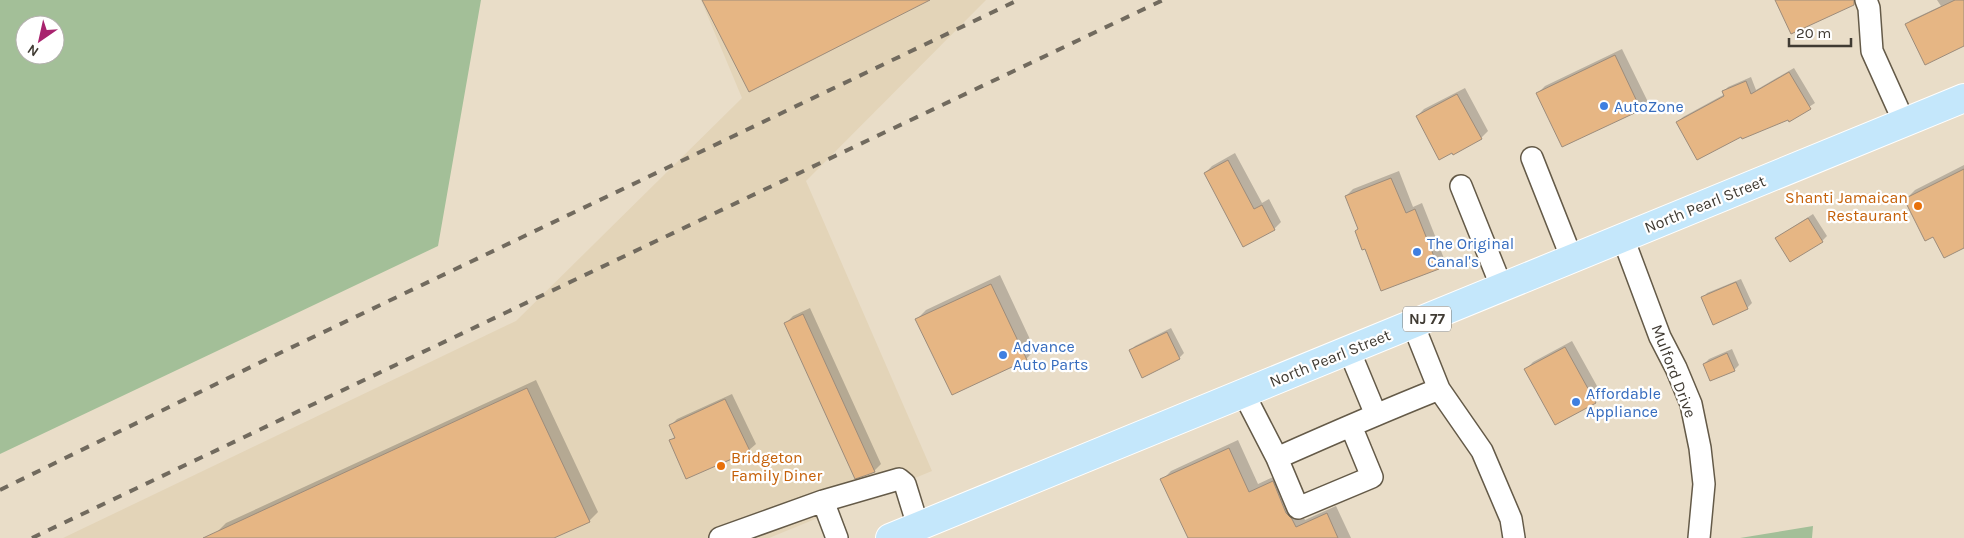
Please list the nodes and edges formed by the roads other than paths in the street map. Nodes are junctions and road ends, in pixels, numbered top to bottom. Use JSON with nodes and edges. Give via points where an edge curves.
{"nodes":[{"id":1,"x":1866,"y":0,"type":"edge"},
{"id":2,"x":1964,"y":98,"type":"edge"},
{"id":3,"x":1904,"y":122,"type":"junction"},
{"id":4,"x":1532,"y":158,"type":"dead end"},
{"id":5,"x":1461,"y":186,"type":"dead end"},
{"id":6,"x":1624,"y":238,"type":"junction"},
{"id":7,"x":1572,"y":259,"type":"junction"},
{"id":8,"x":1502,"y":288,"type":"junction"},
{"id":9,"x":1413,"y":324,"type":"junction"},
{"id":10,"x":1349,"y":350,"type":"junction"},
{"id":11,"x":1439,"y":389,"type":"junction"},
{"id":12,"x":1244,"y":394,"type":"junction"},
{"id":13,"x":1376,"y":415,"type":"junction"},
{"id":14,"x":1351,"y":426,"type":"junction"},
{"id":15,"x":1277,"y":458,"type":"junction"},
{"id":16,"x":824,"y":501,"type":"junction"},
{"id":17,"x":918,"y":526,"type":"junction"},
{"id":18,"x":720,"y":538,"type":"edge"},
{"id":19,"x":837,"y":538,"type":"edge"},
{"id":20,"x":890,"y":538,"type":"edge"},
{"id":21,"x":1514,"y":538,"type":"edge"},
{"id":22,"x":1699,"y":538,"type":"edge"}],
"edges":[{"from":1,"to":3,"type":"street","via":[[1872,50]]},
{"from":2,"to":3,"type":"main road","name":"North Pearl Street","number":"NJ 77"},
{"from":3,"to":6,"type":"main road","name":"North Pearl Street","number":"NJ 77"},
{"from":4,"to":7,"type":"street"},
{"from":5,"to":8,"type":"street"},
{"from":6,"to":7,"type":"main road","name":"North Pearl Street","number":"NJ 77"},
{"from":6,"to":22,"type":"street","name":"Mulford Drive","via":[[1660,337],[1691,404],[1704,484]]},
{"from":7,"to":8,"type":"main road","name":"North Pearl Street","number":"NJ 77"},
{"from":8,"to":9,"type":"main road","name":"North Pearl Street","number":"NJ 77"},
{"from":9,"to":10,"type":"main road","name":"North Pearl Street","number":"NJ 77"},
{"from":9,"to":11,"type":"street"},
{"from":10,"to":12,"type":"main road","name":"North Pearl Street","number":"NJ 77"},
{"from":10,"to":13,"type":"street"},
{"from":11,"to":13,"type":"street"},
{"from":11,"to":21,"type":"street","via":[[1482,451],[1511,519]]},
{"from":12,"to":15,"type":"street"},
{"from":12,"to":17,"type":"main road","name":"North Pearl Street","number":"NJ 77"},
{"from":13,"to":14,"type":"street"},
{"from":14,"to":15,"type":"street"},
{"from":14,"to":15,"type":"street","via":[[1372,477],[1298,508]]},
{"from":16,"to":17,"type":"street","via":[[900,480],[905,484]]},
{"from":16,"to":18,"type":"street"},
{"from":16,"to":19,"type":"street"},
{"from":17,"to":20,"type":"main road","name":"North Pearl Street","number":"NJ 77"}]}
